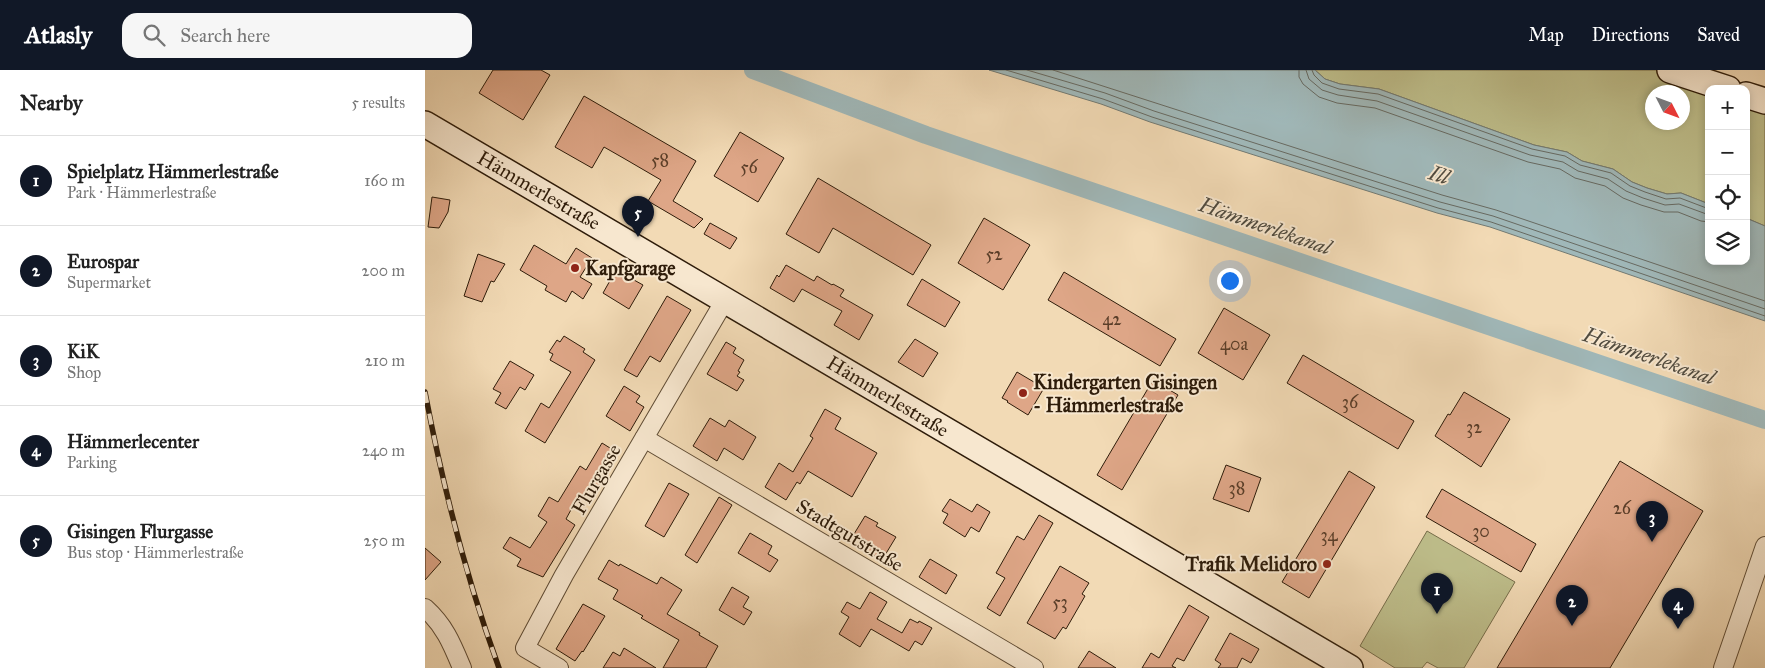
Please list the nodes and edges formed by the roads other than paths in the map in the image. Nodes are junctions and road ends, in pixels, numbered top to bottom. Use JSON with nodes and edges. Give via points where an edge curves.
{"nodes":[{"id":1,"x":1670,"y":70,"type":"edge"},
{"id":2,"x":1716,"y":85,"type":"edge"},
{"id":3,"x":1750,"y":96,"type":"edge"},
{"id":4,"x":1765,"y":101,"type":"edge"},
{"id":5,"x":425,"y":124,"type":"edge"},
{"id":6,"x":725,"y":300,"type":"junction"},
{"id":7,"x":644,"y":438,"type":"junction"},
{"id":8,"x":1765,"y":546,"type":"edge"},
{"id":9,"x":425,"y":608,"type":"edge"},
{"id":10,"x":525,"y":648,"type":"junction"},
{"id":11,"x":462,"y":668,"type":"edge"},
{"id":12,"x":531,"y":668,"type":"edge"},
{"id":13,"x":559,"y":668,"type":"edge"},
{"id":14,"x":1034,"y":668,"type":"edge"},
{"id":15,"x":1350,"y":668,"type":"edge"},
{"id":16,"x":1723,"y":668,"type":"edge"}],
"edges":[{"from":1,"to":2,"type":"street"},
{"from":3,"to":4,"type":"street"},
{"from":5,"to":6,"type":"street","name":"Hämmerlestraße"},
{"from":6,"to":7,"type":"street","name":"Flurgasse"},
{"from":6,"to":15,"type":"street","name":"Hämmerlestraße"},
{"from":7,"to":10,"type":"street","name":"Flurgasse"},
{"from":7,"to":14,"type":"street","name":"Stadtgutstraße"},
{"from":8,"to":16,"type":"street"},
{"from":9,"to":11,"type":"street","via":[[450,638]]},
{"from":10,"to":12,"type":"street"},
{"from":10,"to":13,"type":"street"}]}
